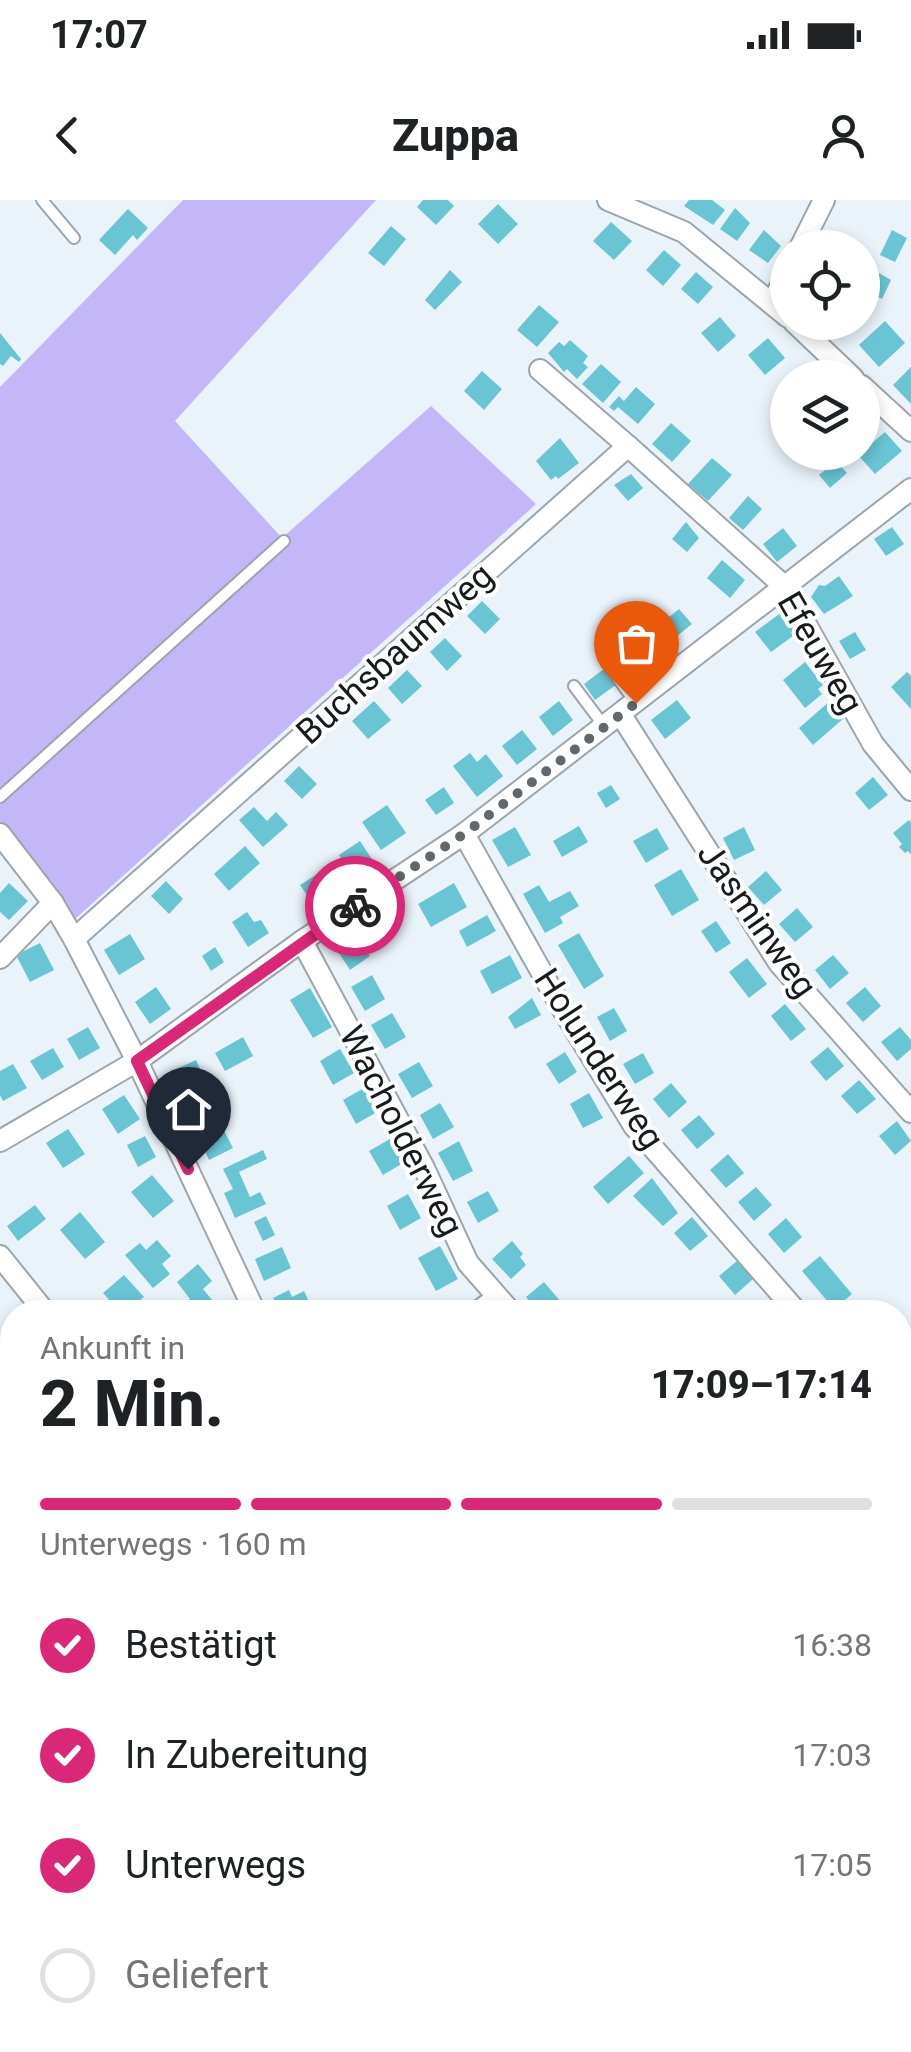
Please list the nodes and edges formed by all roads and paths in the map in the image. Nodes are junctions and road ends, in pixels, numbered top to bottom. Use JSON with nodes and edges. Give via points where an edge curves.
{"nodes":[{"id":1,"x":42,"y":200,"type":"edge"},
{"id":2,"x":608,"y":200,"type":"edge"},
{"id":3,"x":824,"y":200,"type":"edge"},
{"id":4,"x":809,"y":230,"type":"edge"},
{"id":5,"x":74,"y":238,"type":"dead end"},
{"id":6,"x":770,"y":302,"type":"edge"},
{"id":7,"x":813,"y":340,"type":"edge"},
{"id":8,"x":834,"y":360,"type":"edge"},
{"id":9,"x":540,"y":370,"type":"dead end"},
{"id":10,"x":880,"y":403,"type":"edge"},
{"id":11,"x":911,"y":431,"type":"edge"},
{"id":12,"x":628,"y":446,"type":"junction"},
{"id":13,"x":911,"y":488,"type":"edge"},
{"id":14,"x":284,"y":541,"type":"dead end"},
{"id":15,"x":784,"y":587,"type":"junction"},
{"id":16,"x":607,"y":663,"type":"dead end"},
{"id":17,"x":574,"y":686,"type":"dead end"},
{"id":18,"x":620,"y":715,"type":"junction"},
{"id":19,"x":911,"y":790,"type":"edge"},
{"id":20,"x":0,"y":798,"type":"edge"},
{"id":21,"x":0,"y":834,"type":"edge"},
{"id":22,"x":464,"y":834,"type":"junction"},
{"id":23,"x":53,"y":903,"type":"junction"},
{"id":24,"x":74,"y":938,"type":"junction"},
{"id":25,"x":302,"y":941,"type":"junction"},
{"id":26,"x":0,"y":958,"type":"edge"},
{"id":27,"x":137,"y":1061,"type":"junction"},
{"id":28,"x":911,"y":1112,"type":"edge"},
{"id":29,"x":0,"y":1141,"type":"edge"},
{"id":30,"x":0,"y":1256,"type":"edge"},
{"id":31,"x":35,"y":1300,"type":"edge"},
{"id":32,"x":249,"y":1300,"type":"edge"},
{"id":33,"x":500,"y":1300,"type":"edge"},
{"id":34,"x":786,"y":1300,"type":"edge"}],
"edges":[{"from":1,"to":5,"type":"lane"},
{"from":2,"to":6,"type":"street","via":[[684,232]]},
{"from":3,"to":4,"type":"street"},
{"from":7,"to":8,"type":"street"},
{"from":9,"to":12,"type":"street"},
{"from":10,"to":11,"type":"street"},
{"from":12,"to":15,"type":"street","name":"Efeuweg"},
{"from":12,"to":24,"type":"street","name":"Buchsbaumweg"},
{"from":13,"to":15,"type":"street"},
{"from":14,"to":20,"type":"lane"},
{"from":15,"to":18,"type":"street"},
{"from":15,"to":19,"type":"street","name":"Efeuweg","via":[[873,744]]},
{"from":16,"to":18,"type":"lane"},
{"from":17,"to":18,"type":"lane"},
{"from":18,"to":22,"type":"street"},
{"from":18,"to":28,"type":"street","name":"Jasminweg","via":[[780,963]]},
{"from":21,"to":23,"type":"street"},
{"from":22,"to":25,"type":"street"},
{"from":22,"to":34,"type":"street","name":"Holunderweg","via":[[634,1126]]},
{"from":23,"to":24,"type":"street"},
{"from":23,"to":26,"type":"street"},
{"from":24,"to":27,"type":"street"},
{"from":25,"to":27,"type":"street"},
{"from":25,"to":33,"type":"street","name":"Wacholderweg","via":[[468,1262]]},
{"from":27,"to":29,"type":"street"},
{"from":27,"to":32,"type":"street"},
{"from":30,"to":31,"type":"street"}]}
